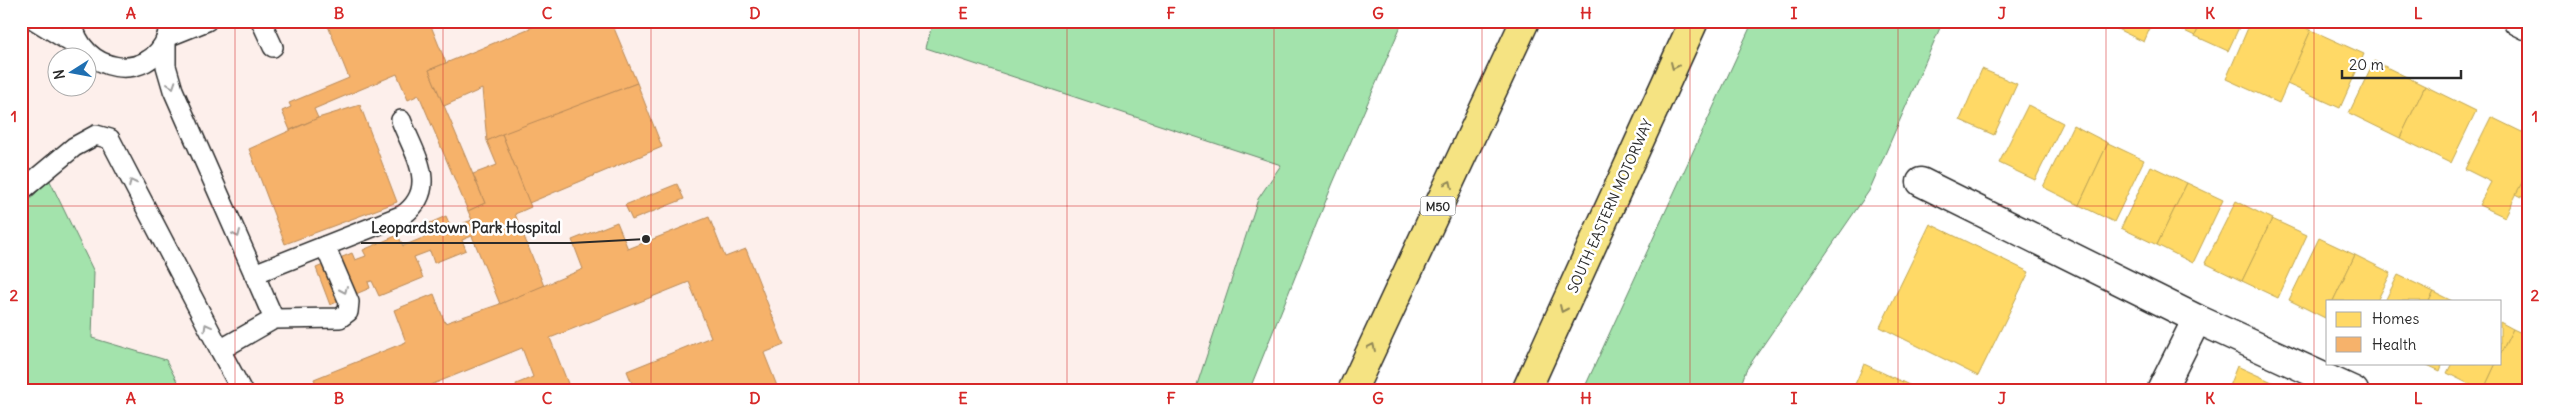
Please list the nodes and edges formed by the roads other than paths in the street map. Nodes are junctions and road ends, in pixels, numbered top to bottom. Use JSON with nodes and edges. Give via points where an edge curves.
{"nodes":[{"id":1,"x":36,"y":21,"type":"edge"},
{"id":2,"x":72,"y":21,"type":"edge"},
{"id":3,"x":207,"y":21,"type":"edge"},
{"id":4,"x":261,"y":21,"type":"edge"},
{"id":5,"x":1524,"y":21,"type":"edge"},
{"id":6,"x":1694,"y":21,"type":"edge"},
{"id":7,"x":2518,"y":21,"type":"edge"},
{"id":8,"x":2528,"y":26,"type":"edge"},
{"id":9,"x":167,"y":32,"type":"edge"},
{"id":10,"x":80,"y":48,"type":"edge"},
{"id":11,"x":82,"y":48,"type":"edge"},
{"id":12,"x":273,"y":48,"type":"dead end"},
{"id":13,"x":98,"y":61,"type":"edge"},
{"id":14,"x":401,"y":120,"type":"dead end"},
{"id":15,"x":1921,"y":182,"type":"dead end"},
{"id":16,"x":21,"y":191,"type":"edge"},
{"id":17,"x":325,"y":246,"type":"junction"},
{"id":18,"x":254,"y":274,"type":"junction"},
{"id":19,"x":274,"y":319,"type":"junction"},
{"id":20,"x":2196,"y":319,"type":"junction"},
{"id":21,"x":220,"y":350,"type":"junction"},
{"id":22,"x":242,"y":391,"type":"edge"},
{"id":23,"x":1352,"y":391,"type":"edge"},
{"id":24,"x":1526,"y":391,"type":"edge"},
{"id":25,"x":2161,"y":391,"type":"edge"},
{"id":26,"x":2354,"y":391,"type":"edge"}],
"edges":[{"from":1,"to":10,"type":"lane"},
{"from":2,"to":11,"type":"lane"},
{"from":3,"to":9,"type":"lane"},
{"from":4,"to":12,"type":"lane"},
{"from":23,"to":5,"type":"highway","number":"M50","one_way":true},
{"from":6,"to":24,"type":"highway","name":"SOUTH EASTERN MOTORWAY","one_way":true},
{"from":7,"to":8,"type":"street"},
{"from":9,"to":13,"type":"lane","via":[[159,50],[148,59],[128,66],[107,65]]},
{"from":9,"to":18,"type":"lane","one_way":true,"via":[[166,66],[173,90]]},
{"from":14,"to":17,"type":"lane","via":[[424,180],[421,196],[403,215]]},
{"from":15,"to":20,"type":"street"},
{"from":21,"to":16,"type":"lane","one_way":true,"via":[[110,139],[96,135],[74,147]]},
{"from":17,"to":18,"type":"lane"},
{"from":17,"to":19,"type":"lane","one_way":true,"via":[[349,302],[348,312],[340,318]]},
{"from":18,"to":19,"type":"lane"},
{"from":19,"to":21,"type":"lane"},
{"from":20,"to":25,"type":"street"},
{"from":20,"to":26,"type":"street"},
{"from":21,"to":22,"type":"lane"}]}
